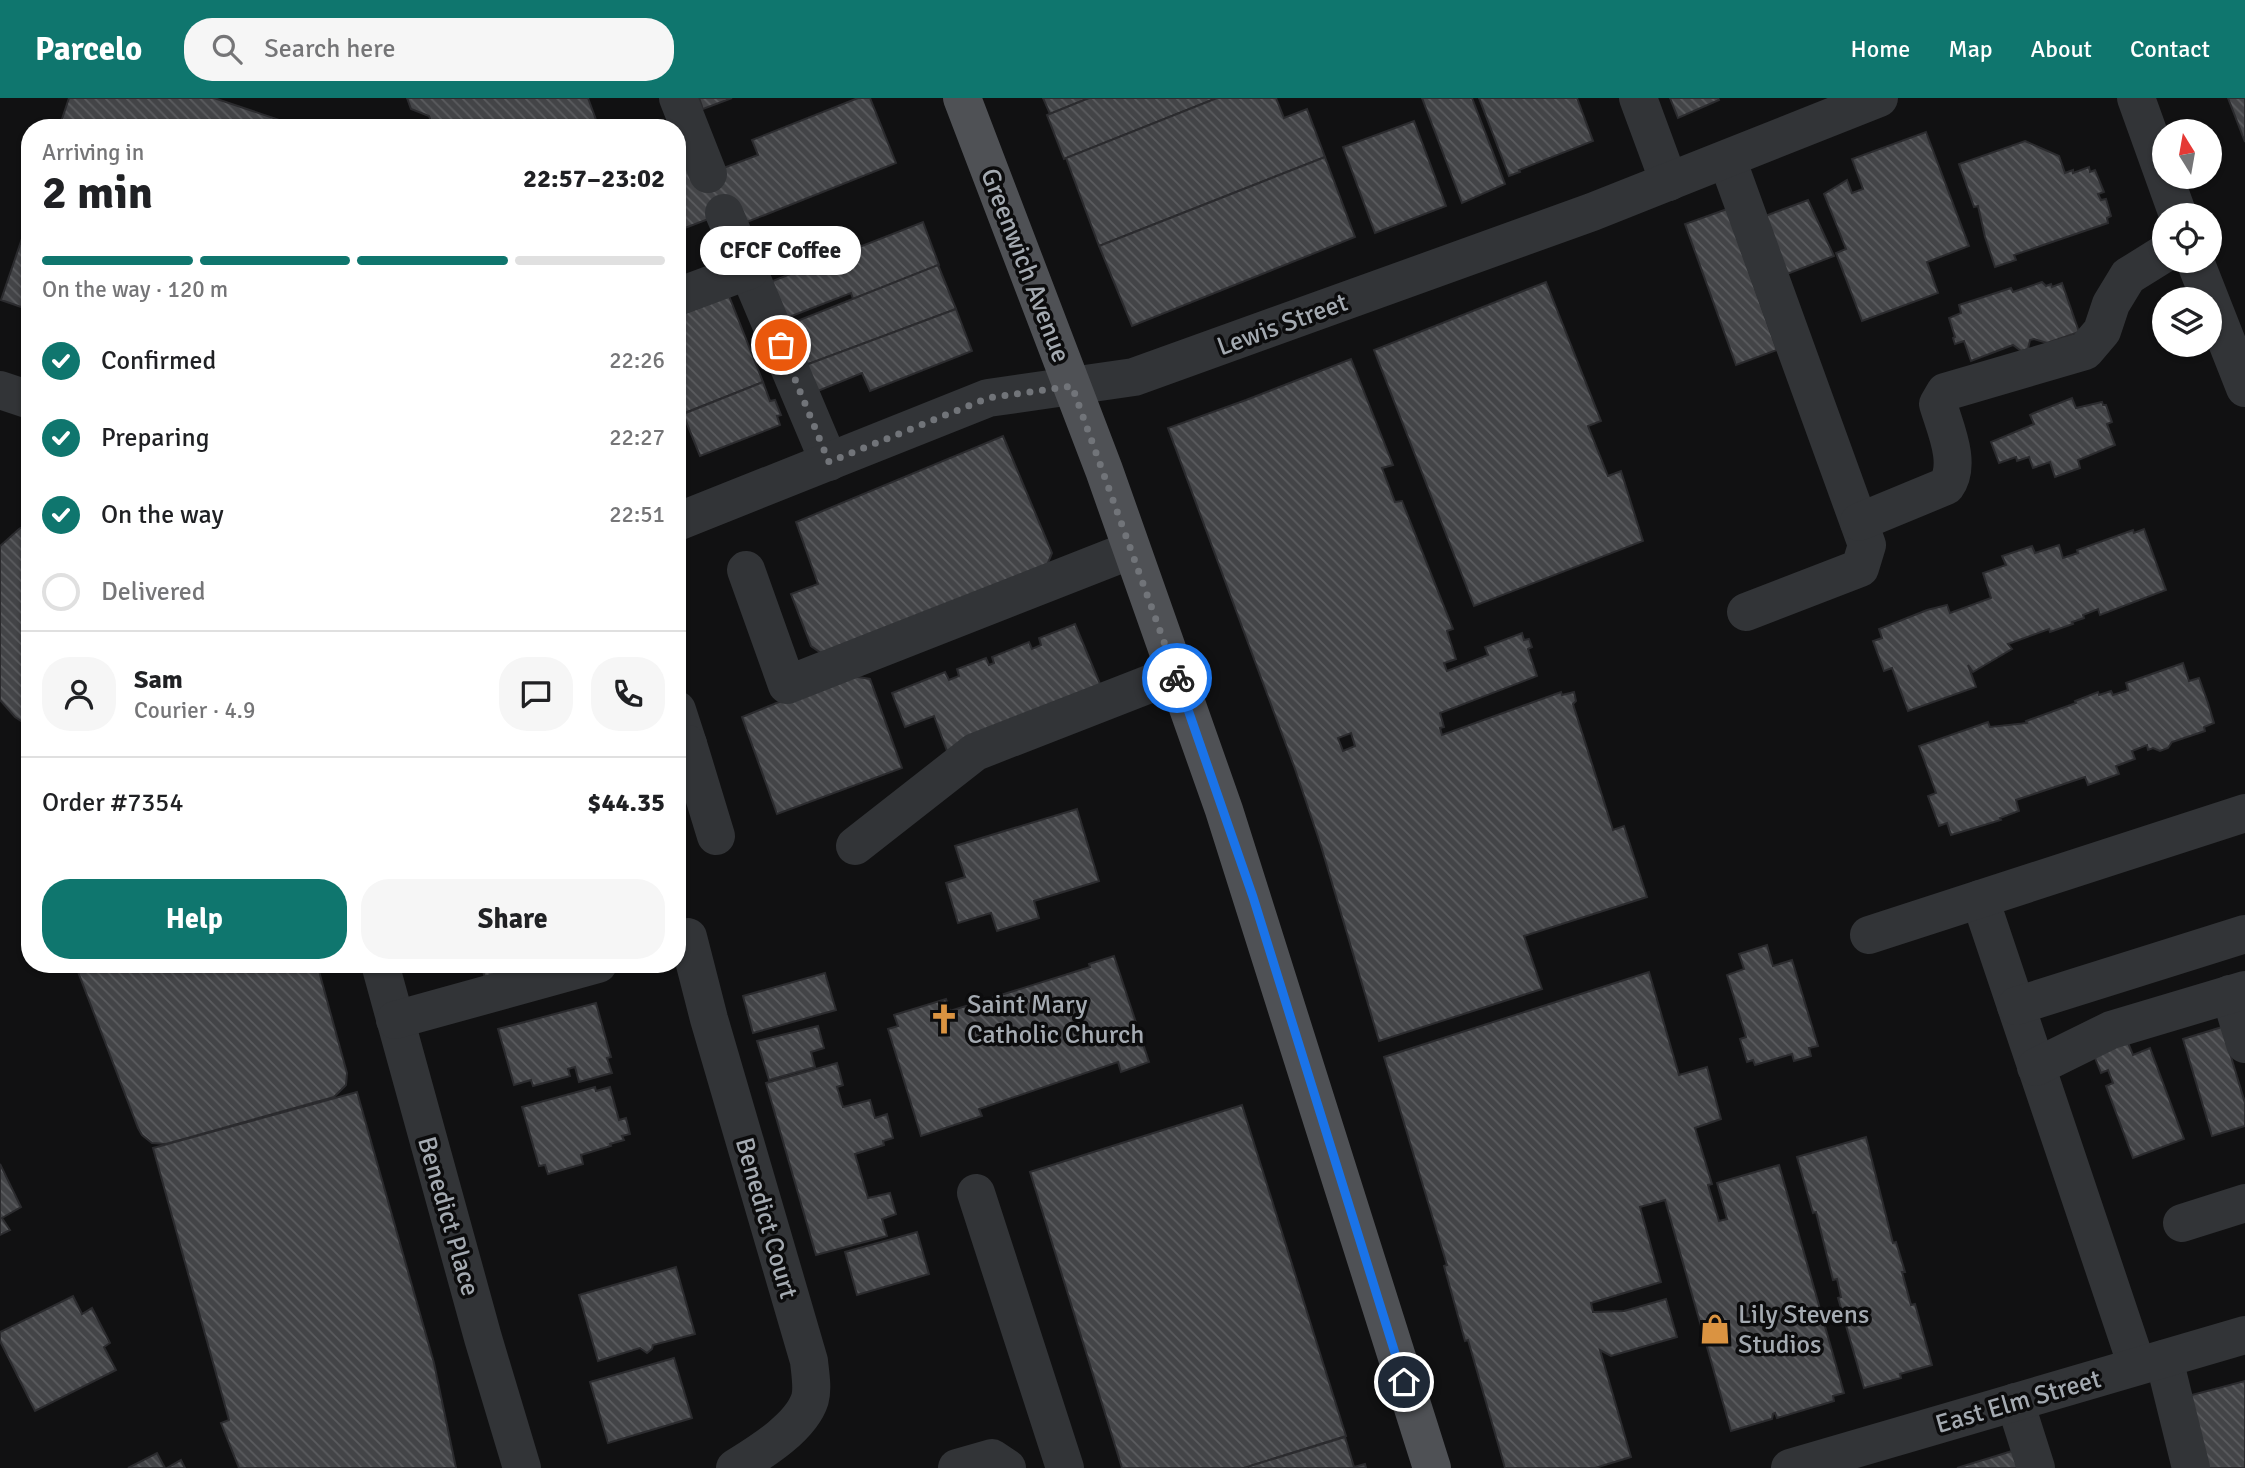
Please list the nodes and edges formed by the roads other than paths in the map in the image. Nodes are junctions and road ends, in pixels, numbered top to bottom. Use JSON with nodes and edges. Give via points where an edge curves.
{"nodes":[{"id":1,"x":678,"y":98,"type":"edge"},
{"id":2,"x":962,"y":98,"type":"edge"},
{"id":3,"x":1638,"y":98,"type":"edge"},
{"id":4,"x":1879,"y":98,"type":"edge"},
{"id":5,"x":2136,"y":98,"type":"edge"},
{"id":6,"x":1727,"y":159,"type":"junction"},
{"id":7,"x":708,"y":174,"type":"dead end"},
{"id":8,"x":1669,"y":182,"type":"junction"},
{"id":9,"x":2174,"y":203,"type":"edge"},
{"id":10,"x":724,"y":213,"type":"dead end"},
{"id":11,"x":2152,"y":261,"type":"edge"},
{"id":12,"x":750,"y":270,"type":"junction"},
{"id":13,"x":2200,"y":273,"type":"edge"},
{"id":14,"x":686,"y":295,"type":"edge"},
{"id":15,"x":1072,"y":386,"type":"junction"},
{"id":16,"x":2245,"y":388,"type":"edge"},
{"id":17,"x":0,"y":390,"type":"edge"},
{"id":18,"x":21,"y":397,"type":"edge"},
{"id":19,"x":829,"y":462,"type":"junction"},
{"id":20,"x":686,"y":518,"type":"edge"},
{"id":21,"x":1859,"y":522,"type":"junction"},
{"id":22,"x":1131,"y":550,"type":"junction"},
{"id":23,"x":746,"y":570,"type":"dead end"},
{"id":24,"x":1746,"y":612,"type":"dead end"},
{"id":25,"x":1175,"y":674,"type":"junction"},
{"id":26,"x":686,"y":749,"type":"edge"},
{"id":27,"x":2245,"y":813,"type":"edge"},
{"id":28,"x":716,"y":836,"type":"dead end"},
{"id":29,"x":855,"y":846,"type":"dead end"},
{"id":30,"x":1980,"y":899,"type":"junction"},
{"id":31,"x":2245,"y":934,"type":"edge"},
{"id":32,"x":1869,"y":935,"type":"dead end"},
{"id":33,"x":688,"y":937,"type":"dead end"},
{"id":34,"x":382,"y":973,"type":"edge"},
{"id":35,"x":565,"y":973,"type":"edge"},
{"id":36,"x":2238,"y":992,"type":"edge"},
{"id":37,"x":2016,"y":1006,"type":"junction"},
{"id":38,"x":395,"y":1020,"type":"junction"},
{"id":39,"x":2245,"y":1044,"type":"edge"},
{"id":40,"x":2036,"y":1067,"type":"junction"},
{"id":41,"x":976,"y":1193,"type":"dead end"},
{"id":42,"x":2245,"y":1203,"type":"edge"},
{"id":43,"x":2182,"y":1223,"type":"dead end"},
{"id":44,"x":2245,"y":1335,"type":"edge"},
{"id":45,"x":2150,"y":1363,"type":"junction"},
{"id":46,"x":2015,"y":1402,"type":"junction"},
{"id":47,"x":1852,"y":1460,"type":"edge"},
{"id":48,"x":522,"y":1468,"type":"edge"},
{"id":49,"x":735,"y":1468,"type":"edge"},
{"id":50,"x":957,"y":1468,"type":"edge"},
{"id":51,"x":1007,"y":1468,"type":"edge"},
{"id":52,"x":1065,"y":1468,"type":"edge"},
{"id":53,"x":1432,"y":1468,"type":"edge"},
{"id":54,"x":1790,"y":1468,"type":"edge"},
{"id":55,"x":2036,"y":1468,"type":"edge"},
{"id":56,"x":2191,"y":1468,"type":"edge"}],
"edges":[{"from":1,"to":7,"type":"street"},
{"from":2,"to":15,"type":"main road","name":"Greenwich Avenue"},
{"from":3,"to":8,"type":"street"},
{"from":4,"to":6,"type":"street","name":"Lewis Street"},
{"from":5,"to":9,"type":"street"},
{"from":6,"to":8,"type":"street","name":"Lewis Street"},
{"from":6,"to":21,"type":"street"},
{"from":8,"to":15,"type":"street","name":"Lewis Street","via":[[1134,377]]},
{"from":10,"to":12,"type":"street"},
{"from":11,"to":21,"type":"street","via":[[2128,276],[2102,331],[2085,351],[1945,392],[1938,404],[1953,458],[1952,478],[1946,486]]},
{"from":12,"to":14,"type":"street"},
{"from":12,"to":19,"type":"street"},
{"from":13,"to":16,"type":"street"},
{"from":15,"to":19,"type":"street","name":"Lewis Street","via":[[988,398]]},
{"from":15,"to":22,"type":"main road","name":"Greenwich Avenue"},
{"from":17,"to":18,"type":"street"},
{"from":19,"to":20,"type":"street","name":"Lewis Street"},
{"from":21,"to":24,"type":"street","via":[[1867,545],[1860,568]]},
{"from":22,"to":23,"type":"street","via":[[787,685]]},
{"from":22,"to":25,"type":"main road","name":"Greenwich Avenue"},
{"from":25,"to":29,"type":"street","via":[[975,752]]},
{"from":25,"to":53,"type":"main road","name":"Greenwich Avenue","via":[[1253,897]]},
{"from":26,"to":28,"type":"street"},
{"from":27,"to":30,"type":"street"},
{"from":30,"to":32,"type":"street"},
{"from":30,"to":37,"type":"street"},
{"from":31,"to":37,"type":"street"},
{"from":33,"to":49,"type":"street","name":"Benedict Court","via":[[809,1361],[811,1397],[801,1417]]},
{"from":34,"to":38,"type":"street","name":"Benedict Place"},
{"from":35,"to":38,"type":"street"},
{"from":36,"to":39,"type":"street"},
{"from":36,"to":40,"type":"street","via":[[2111,1030]]},
{"from":37,"to":40,"type":"street"},
{"from":38,"to":48,"type":"street","name":"Benedict Place"},
{"from":40,"to":45,"type":"street"},
{"from":41,"to":52,"type":"street"},
{"from":42,"to":43,"type":"street"},
{"from":44,"to":45,"type":"street","name":"East Elm Street"},
{"from":45,"to":46,"type":"street","name":"East Elm Street"},
{"from":45,"to":56,"type":"street"},
{"from":46,"to":47,"type":"street","name":"East Elm Street"},
{"from":46,"to":55,"type":"street"},
{"from":47,"to":54,"type":"street","name":"East Elm Street"},
{"from":50,"to":51,"type":"street","via":[[992,1458]]}]}
